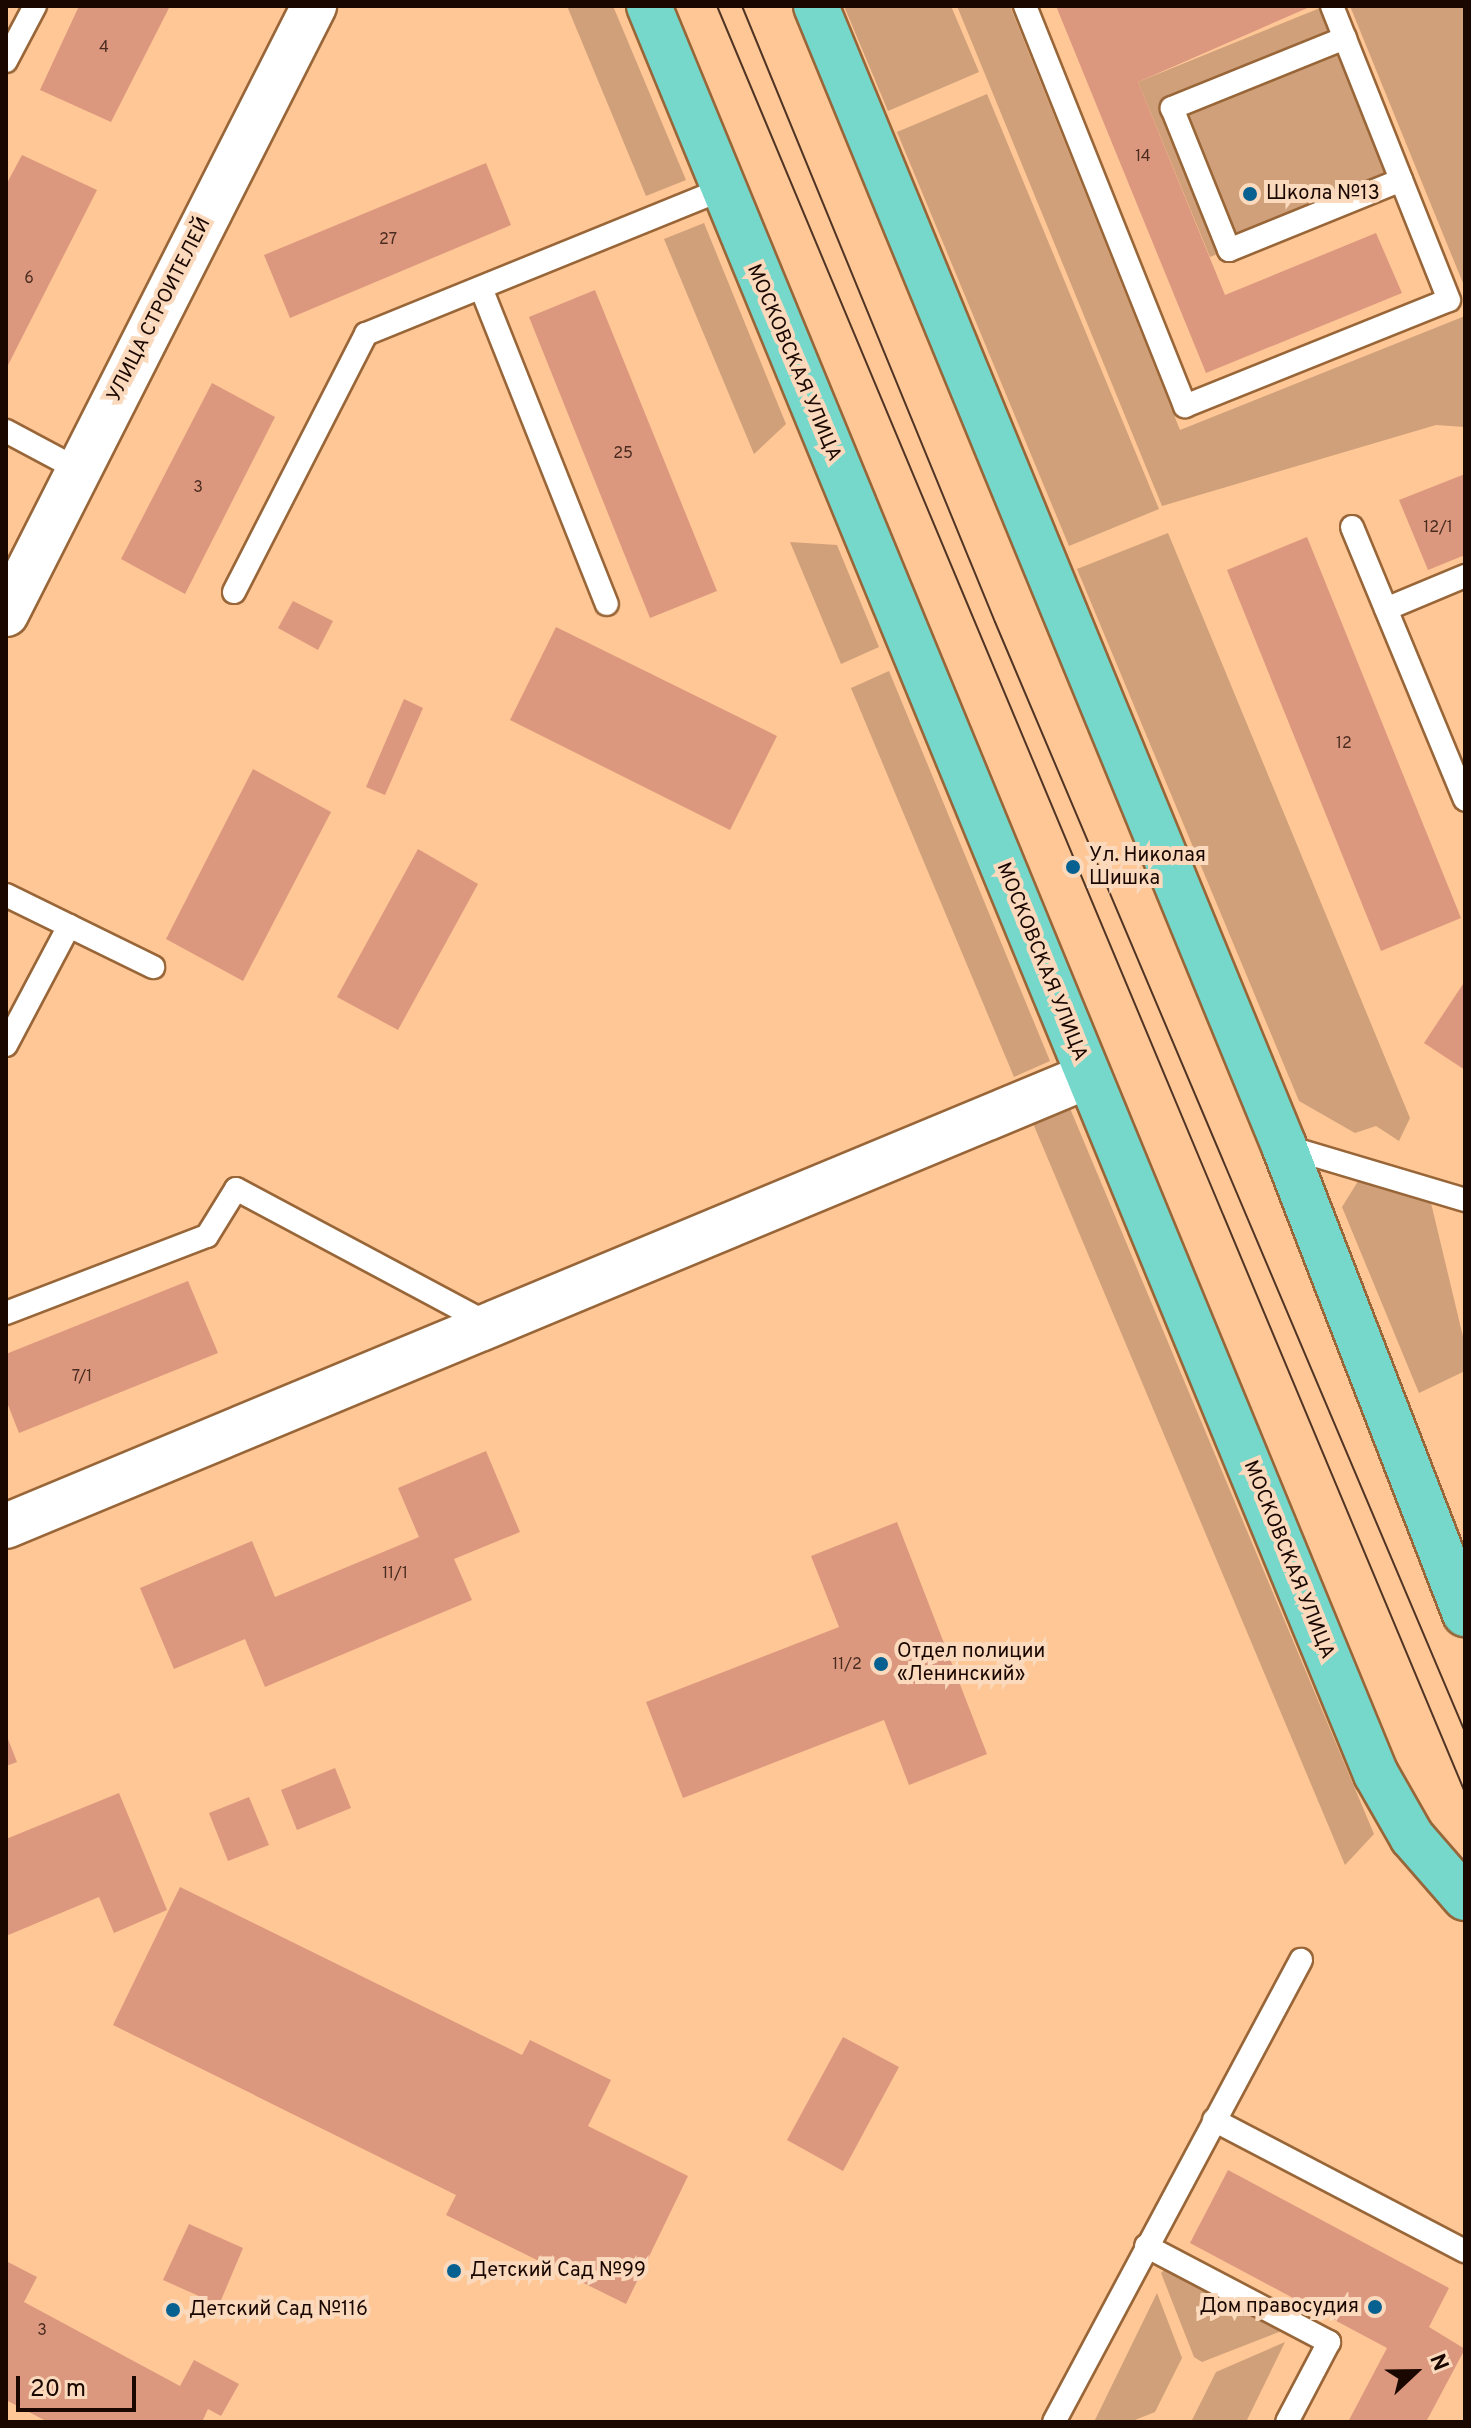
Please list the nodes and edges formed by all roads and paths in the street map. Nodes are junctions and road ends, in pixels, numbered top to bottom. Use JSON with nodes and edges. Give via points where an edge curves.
{"nodes":[{"id":1,"x":35,"y":6,"type":"edge"},
{"id":2,"x":314,"y":6,"type":"edge"},
{"id":3,"x":649,"y":6,"type":"edge"},
{"id":4,"x":816,"y":6,"type":"edge"},
{"id":5,"x":1025,"y":6,"type":"edge"},
{"id":6,"x":1332,"y":6,"type":"edge"},
{"id":7,"x":1345,"y":38,"type":"junction"},
{"id":8,"x":6,"y":61,"type":"edge"},
{"id":9,"x":1401,"y":180,"type":"junction"},
{"id":10,"x":721,"y":190,"type":"junction"},
{"id":11,"x":481,"y":288,"type":"junction"},
{"id":12,"x":6,"y":431,"type":"edge"},
{"id":13,"x":79,"y":470,"type":"junction"},
{"id":14,"x":1352,"y":527,"type":"dead end"},
{"id":15,"x":1465,"y":576,"type":"edge"},
{"id":16,"x":234,"y":592,"type":"dead end"},
{"id":17,"x":607,"y":604,"type":"dead end"},
{"id":18,"x":1386,"y":609,"type":"junction"},
{"id":19,"x":6,"y":614,"type":"edge"},
{"id":20,"x":1465,"y":800,"type":"edge"},
{"id":21,"x":6,"y":895,"type":"edge"},
{"id":22,"x":69,"y":926,"type":"junction"},
{"id":23,"x":153,"y":967,"type":"dead end"},
{"id":24,"x":6,"y":1045,"type":"edge"},
{"id":25,"x":1088,"y":1076,"type":"junction"},
{"id":26,"x":1284,"y":1146,"type":"junction"},
{"id":27,"x":1465,"y":1200,"type":"edge"},
{"id":28,"x":6,"y":1313,"type":"edge"},
{"id":29,"x":490,"y":1324,"type":"junction"},
{"id":30,"x":6,"y":1526,"type":"edge"},
{"id":31,"x":1465,"y":1614,"type":"edge"},
{"id":32,"x":1465,"y":1898,"type":"edge"},
{"id":33,"x":1301,"y":1960,"type":"dead end"},
{"id":34,"x":1214,"y":2120,"type":"junction"},
{"id":35,"x":1146,"y":2246,"type":"junction"},
{"id":36,"x":1465,"y":2251,"type":"edge"},
{"id":37,"x":1054,"y":2422,"type":"edge"},
{"id":38,"x":1287,"y":2422,"type":"edge"}],
"edges":[{"from":1,"to":8,"type":"lane"},
{"from":2,"to":13,"type":"street","name":"УЛИЦА СТРОИТЕЛЕЙ"},
{"from":3,"to":10,"type":"main road","name":"МОСКОВСКАЯ УЛИЦА"},
{"from":4,"to":26,"type":"main road"},
{"from":5,"to":9,"type":"lane","via":[[1185,406],[1449,300]]},
{"from":6,"to":7,"type":"lane"},
{"from":7,"to":9,"type":"lane"},
{"from":7,"to":9,"type":"lane","via":[[1172,108],[1177,122],[1229,250]]},
{"from":10,"to":11,"type":"lane"},
{"from":10,"to":25,"type":"main road","name":"МОСКОВСКАЯ УЛИЦА"},
{"from":11,"to":16,"type":"lane","via":[[366,334]]},
{"from":11,"to":17,"type":"lane"},
{"from":12,"to":13,"type":"lane"},
{"from":13,"to":19,"type":"street","name":"УЛИЦА СТРОИТЕЛЕЙ"},
{"from":14,"to":18,"type":"lane"},
{"from":15,"to":18,"type":"lane"},
{"from":18,"to":20,"type":"lane"},
{"from":21,"to":22,"type":"lane"},
{"from":22,"to":23,"type":"lane"},
{"from":22,"to":24,"type":"lane"},
{"from":25,"to":29,"type":"street"},
{"from":25,"to":32,"type":"main road","name":"МОСКОВСКАЯ УЛИЦА","via":[[1376,1774],[1412,1837]]},
{"from":26,"to":27,"type":"lane"},
{"from":26,"to":31,"type":"main road"},
{"from":28,"to":29,"type":"lane","via":[[207,1236],[236,1189]]},
{"from":29,"to":30,"type":"street"},
{"from":33,"to":34,"type":"lane"},
{"from":34,"to":35,"type":"lane"},
{"from":34,"to":36,"type":"lane"},
{"from":35,"to":37,"type":"lane"},
{"from":35,"to":38,"type":"lane","via":[[1329,2342]]}]}
